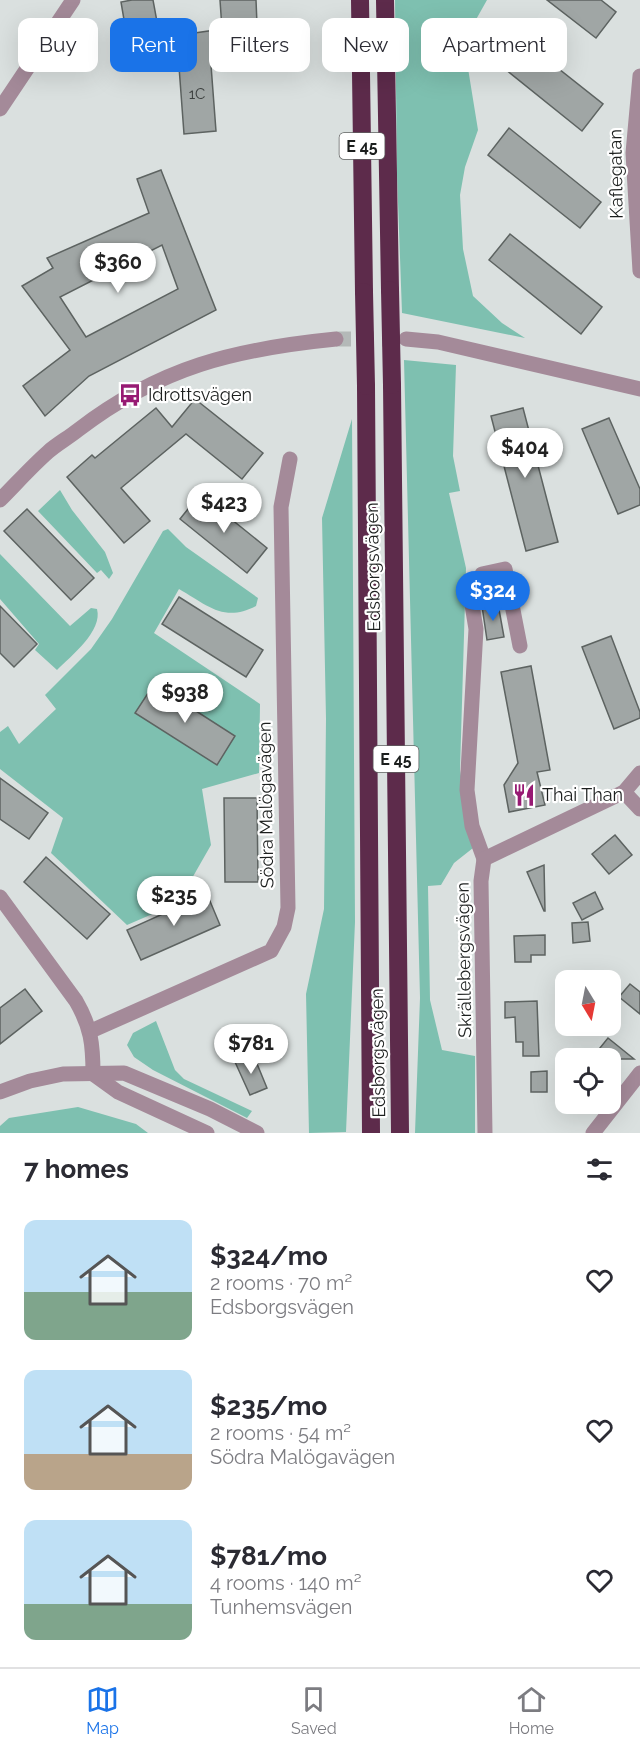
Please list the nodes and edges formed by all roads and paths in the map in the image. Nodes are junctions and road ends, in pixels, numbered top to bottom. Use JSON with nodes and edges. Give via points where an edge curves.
{"nodes":[{"id":1,"x":73,"y":0,"type":"edge"},
{"id":2,"x":360,"y":0,"type":"edge"},
{"id":3,"x":385,"y":0,"type":"edge"},
{"id":4,"x":640,"y":76,"type":"edge"},
{"id":5,"x":0,"y":109,"type":"edge"},
{"id":6,"x":640,"y":271,"type":"edge"},
{"id":7,"x":336,"y":339,"type":"tunnel mouth"},
{"id":8,"x":406,"y":339,"type":"tunnel mouth"},
{"id":9,"x":640,"y":389,"type":"edge"},
{"id":10,"x":290,"y":459,"type":"dead end"},
{"id":11,"x":0,"y":500,"type":"edge"},
{"id":12,"x":520,"y":646,"type":"dead end"},
{"id":13,"x":640,"y":773,"type":"edge"},
{"id":14,"x":624,"y":792,"type":"junction"},
{"id":15,"x":640,"y":809,"type":"edge"},
{"id":16,"x":484,"y":858,"type":"junction"},
{"id":17,"x":0,"y":897,"type":"edge"},
{"id":18,"x":91,"y":1031,"type":"junction"},
{"id":19,"x":640,"y":1073,"type":"edge"},
{"id":20,"x":93,"y":1074,"type":"junction"},
{"id":21,"x":0,"y":1092,"type":"edge"},
{"id":22,"x":371,"y":1124,"type":"edge"},
{"id":23,"x":207,"y":1133,"type":"edge"},
{"id":24,"x":256,"y":1133,"type":"edge"},
{"id":25,"x":361,"y":1133,"type":"edge"},
{"id":26,"x":400,"y":1133,"type":"edge"},
{"id":27,"x":485,"y":1133,"type":"edge"},
{"id":28,"x":593,"y":1133,"type":"edge"}],
"edges":[{"from":1,"to":5,"type":"street"},
{"from":2,"to":22,"type":"highway","name":"Edsborgsvägen","number":"E 45","bridge":true},
{"from":3,"to":26,"type":"highway","name":"Edsborgsvägen","number":"E 45","bridge":true},
{"from":4,"to":6,"type":"street","name":"Kaflegatan","via":[[633,153]]},
{"from":7,"to":11,"type":"street","via":[[244,351],[164,378],[107,408],[49,451]]},
{"from":8,"to":9,"type":"street","via":[[438,342]]},
{"from":10,"to":18,"type":"street","name":"Södra Malögavägen","via":[[281,507],[288,908],[284,927],[271,951]]},
{"from":12,"to":16,"type":"street","via":[[505,569],[482,574],[472,605],[476,628],[467,790],[472,826]]},
{"from":13,"to":14,"type":"street","name":"Skrällebergsvägen"},
{"from":14,"to":15,"type":"street"},
{"from":14,"to":16,"type":"street","name":"Skrällebergsvägen"},
{"from":16,"to":27,"type":"street","name":"Skrällebergsvägen","via":[[481,881]]},
{"from":17,"to":18,"type":"street","via":[[76,1001]]},
{"from":18,"to":20,"type":"street"},
{"from":19,"to":28,"type":"street"},
{"from":20,"to":21,"type":"street","via":[[63,1074]]},
{"from":20,"to":23,"type":"street","via":[[118,1092]]},
{"from":20,"to":24,"type":"street","via":[[124,1073]]},
{"from":22,"to":25,"type":"highway"}]}
